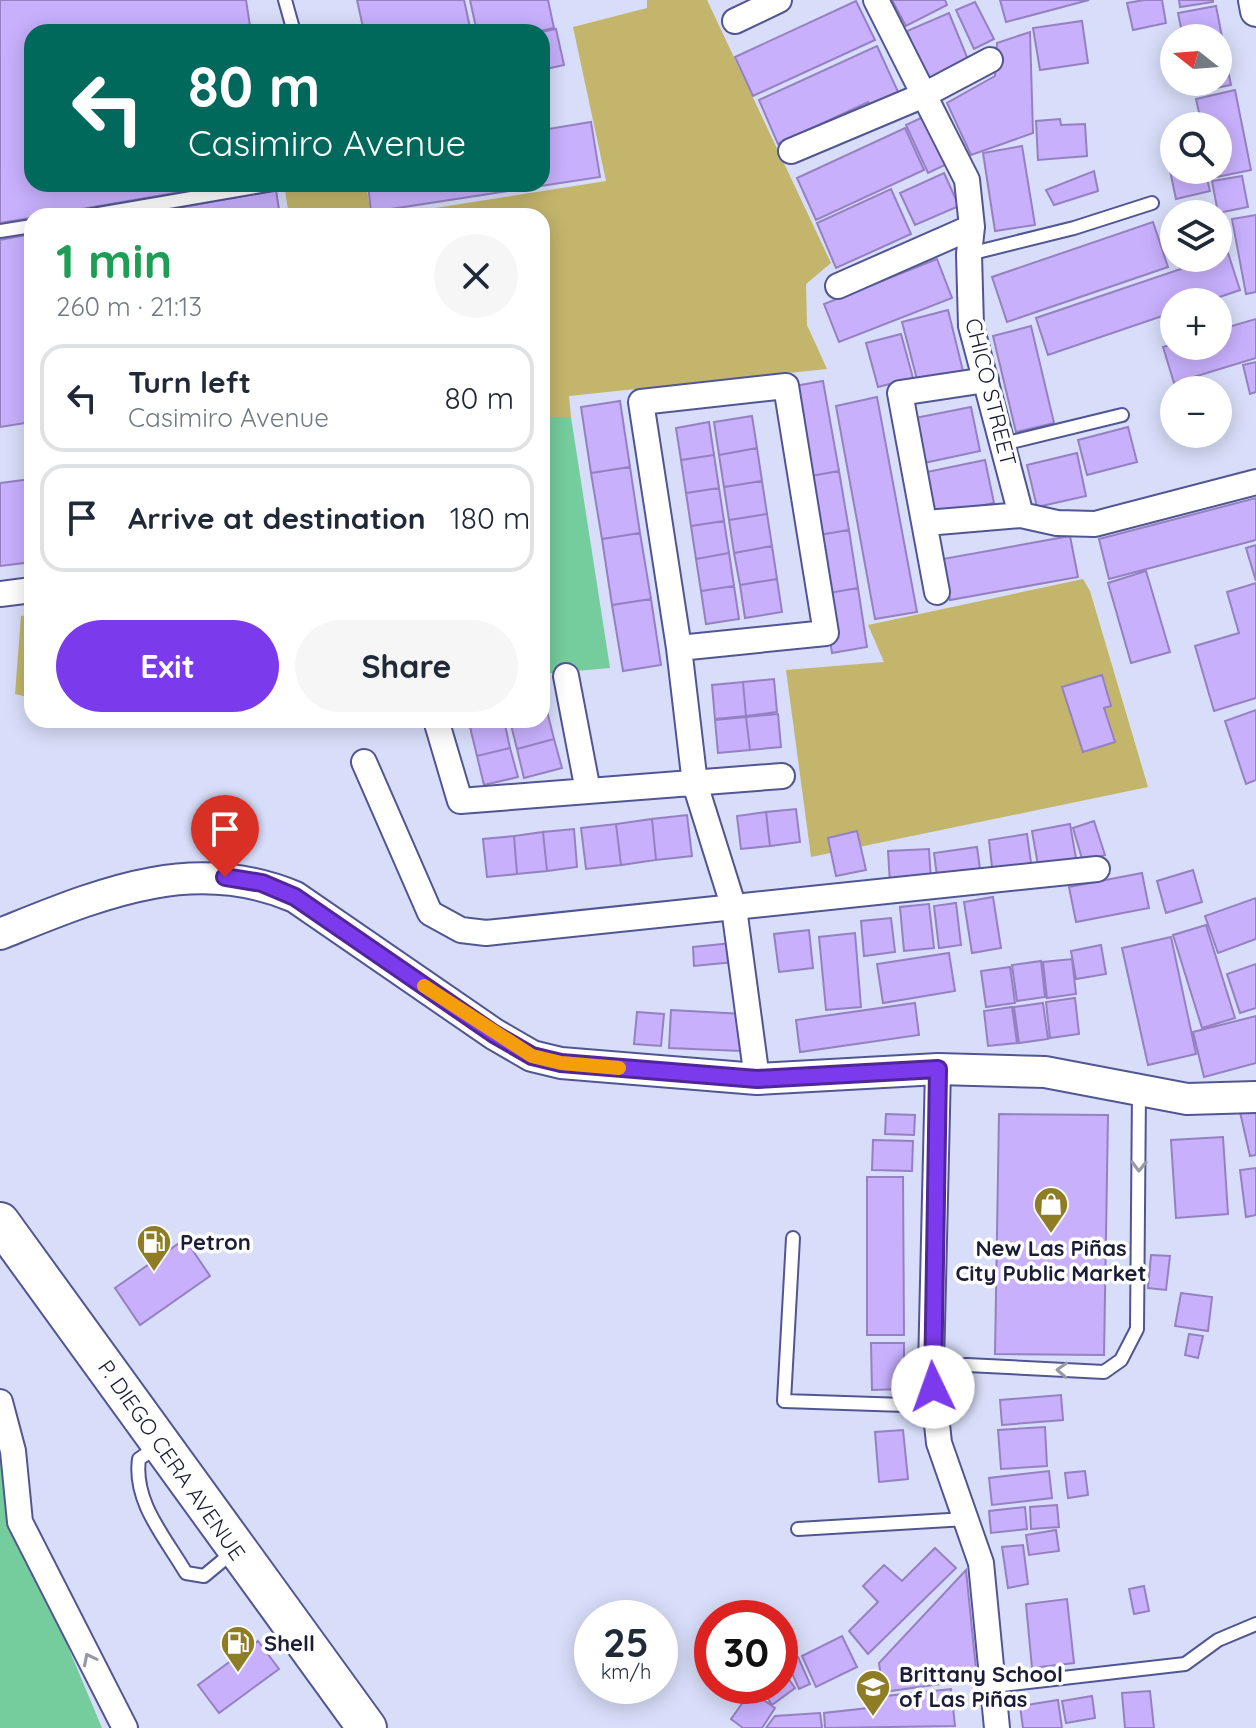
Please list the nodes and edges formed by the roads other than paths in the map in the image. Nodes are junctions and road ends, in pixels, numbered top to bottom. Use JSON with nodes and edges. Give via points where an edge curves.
{"nodes":[{"id":1,"x":285,"y":0,"type":"edge"},
{"id":2,"x":779,"y":0,"type":"edge"},
{"id":3,"x":876,"y":0,"type":"edge"},
{"id":4,"x":1254,"y":0,"type":"edge"},
{"id":5,"x":1256,"y":11,"type":"edge"},
{"id":6,"x":735,"y":21,"type":"dead end"},
{"id":7,"x":292,"y":24,"type":"edge"},
{"id":8,"x":990,"y":60,"type":"dead end"},
{"id":9,"x":924,"y":95,"type":"junction"},
{"id":10,"x":791,"y":151,"type":"dead end"},
{"id":11,"x":226,"y":192,"type":"edge"},
{"id":12,"x":1152,"y":203,"type":"dead end"},
{"id":13,"x":134,"y":208,"type":"edge"},
{"id":14,"x":24,"y":227,"type":"edge"},
{"id":15,"x":972,"y":227,"type":"junction"},
{"id":16,"x":0,"y":231,"type":"edge"},
{"id":17,"x":969,"y":254,"type":"junction"},
{"id":18,"x":838,"y":286,"type":"dead end"},
{"id":19,"x":986,"y":380,"type":"junction"},
{"id":20,"x":1122,"y":415,"type":"dead end"},
{"id":21,"x":1003,"y":444,"type":"junction"},
{"id":22,"x":1256,"y":482,"type":"edge"},
{"id":23,"x":1021,"y":515,"type":"junction"},
{"id":24,"x":926,"y":523,"type":"junction"},
{"id":25,"x":24,"y":591,"type":"edge"},
{"id":26,"x":937,"y":592,"type":"dead end"},
{"id":27,"x":0,"y":594,"type":"edge"},
{"id":28,"x":679,"y":648,"type":"junction"},
{"id":29,"x":566,"y":676,"type":"dead end"},
{"id":30,"x":438,"y":728,"type":"edge"},
{"id":31,"x":364,"y":762,"type":"dead end"},
{"id":32,"x":782,"y":776,"type":"dead end"},
{"id":33,"x":695,"y":784,"type":"junction"},
{"id":34,"x":588,"y":791,"type":"junction"},
{"id":35,"x":1097,"y":869,"type":"dead end"},
{"id":36,"x":734,"y":908,"type":"junction"},
{"id":37,"x":0,"y":934,"type":"edge"},
{"id":38,"x":938,"y":1069,"type":"junction"},
{"id":39,"x":757,"y":1079,"type":"junction"},
{"id":40,"x":1139,"y":1088,"type":"junction"},
{"id":41,"x":1256,"y":1097,"type":"edge"},
{"id":42,"x":0,"y":1222,"type":"edge"},
{"id":43,"x":793,"y":1238,"type":"dead end"},
{"id":44,"x":931,"y":1368,"type":"junction"},
{"id":45,"x":0,"y":1402,"type":"edge"},
{"id":46,"x":935,"y":1406,"type":"junction"},
{"id":47,"x":161,"y":1444,"type":"junction"},
{"id":48,"x":966,"y":1519,"type":"junction"},
{"id":49,"x":798,"y":1529,"type":"dead end"},
{"id":50,"x":235,"y":1550,"type":"junction"},
{"id":51,"x":1256,"y":1624,"type":"edge"},
{"id":52,"x":993,"y":1686,"type":"junction"},
{"id":53,"x":354,"y":1718,"type":"edge"},
{"id":54,"x":125,"y":1728,"type":"edge"},
{"id":55,"x":997,"y":1728,"type":"edge"}],
"edges":[{"from":1,"to":7,"type":"lane"},
{"from":2,"to":6,"type":"street"},
{"from":3,"to":9,"type":"street","name":"CHICO STREET"},
{"from":4,"to":5,"type":"street"},
{"from":8,"to":9,"type":"street"},
{"from":9,"to":10,"type":"street"},
{"from":9,"to":15,"type":"street","name":"CHICO STREET","via":[[967,180]]},
{"from":11,"to":13,"type":"lane"},
{"from":12,"to":17,"type":"lane"},
{"from":14,"to":16,"type":"lane"},
{"from":15,"to":17,"type":"street","name":"CHICO STREET"},
{"from":15,"to":18,"type":"street"},
{"from":17,"to":19,"type":"street","name":"CHICO STREET","via":[[971,326]]},
{"from":19,"to":21,"type":"street","name":"CHICO STREET"},
{"from":19,"to":24,"type":"street","via":[[900,393]]},
{"from":20,"to":21,"type":"lane"},
{"from":21,"to":23,"type":"street","name":"CHICO STREET"},
{"from":22,"to":23,"type":"street","via":[[1095,524]]},
{"from":23,"to":24,"type":"street"},
{"from":24,"to":26,"type":"street"},
{"from":25,"to":27,"type":"street"},
{"from":28,"to":28,"type":"street","via":[[641,402],[786,386],[826,633]]},
{"from":28,"to":33,"type":"street"},
{"from":29,"to":34,"type":"street"},
{"from":30,"to":34,"type":"street","via":[[460,801]]},
{"from":31,"to":36,"type":"street","via":[[430,913],[461,930],[486,933]]},
{"from":32,"to":33,"type":"street"},
{"from":33,"to":34,"type":"street"},
{"from":33,"to":36,"type":"street"},
{"from":35,"to":36,"type":"street"},
{"from":36,"to":39,"type":"street"},
{"from":37,"to":39,"type":"street","via":[[102,893],[170,880],[225,877],[262,883],[295,897],[532,1056],[561,1063]]},
{"from":38,"to":39,"type":"street"},
{"from":38,"to":40,"type":"street","via":[[1045,1072]]},
{"from":38,"to":44,"type":"street"},
{"from":40,"to":41,"type":"street","via":[[1187,1099]]},
{"from":40,"to":44,"type":"lane","one_way":true,"via":[[1137,1329],[1121,1360],[1104,1372]]},
{"from":42,"to":47,"type":"main road","name":"P. DIEGO CERA AVENUE"},
{"from":43,"to":46,"type":"lane","via":[[784,1401]]},
{"from":44,"to":46,"type":"street"},
{"from":54,"to":45,"type":"street","one_way":true,"via":[[20,1522],[13,1451]]},
{"from":46,"to":48,"type":"street","via":[[939,1443]]},
{"from":47,"to":50,"type":"main road","name":"P. DIEGO CERA AVENUE"},
{"from":47,"to":50,"type":"lane","via":[[139,1459],[137,1478],[141,1497],[186,1573],[204,1576]]},
{"from":48,"to":49,"type":"lane"},
{"from":48,"to":52,"type":"street","via":[[981,1563]]},
{"from":50,"to":53,"type":"main road","name":"P. DIEGO CERA AVENUE"},
{"from":51,"to":52,"type":"lane","via":[[1218,1640],[1185,1664]]},
{"from":52,"to":55,"type":"street"}]}
